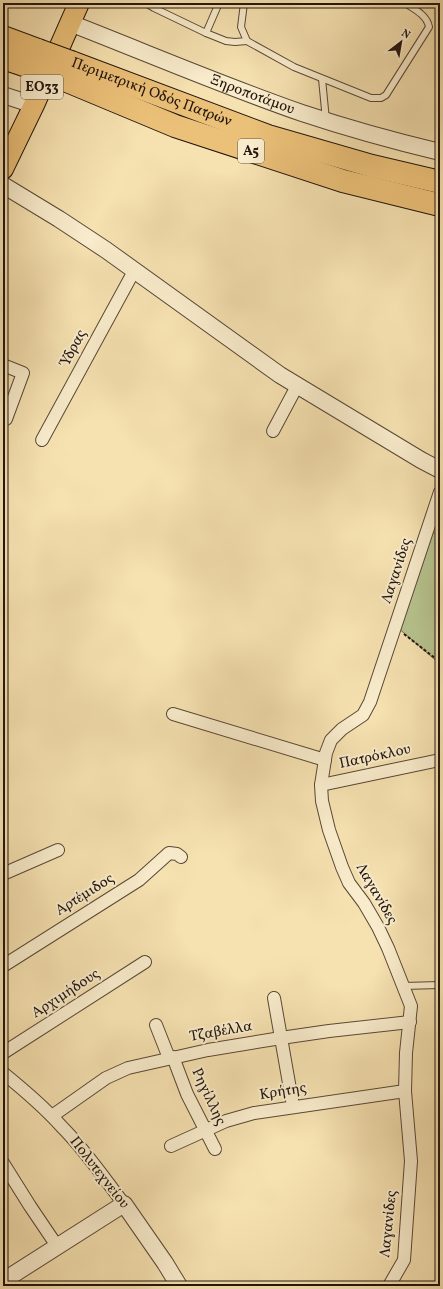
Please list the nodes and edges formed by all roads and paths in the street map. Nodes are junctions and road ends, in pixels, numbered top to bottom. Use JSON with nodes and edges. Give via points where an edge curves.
{"nodes":[{"id":1,"x":79,"y":3,"type":"edge"},
{"id":2,"x":146,"y":3,"type":"edge"},
{"id":3,"x":219,"y":3,"type":"edge"},
{"id":4,"x":244,"y":3,"type":"edge"},
{"id":5,"x":405,"y":3,"type":"edge"},
{"id":6,"x":70,"y":23,"type":"junction"},
{"id":7,"x":206,"y":33,"type":"junction"},
{"id":8,"x":3,"y":37,"type":"edge"},
{"id":9,"x":247,"y":40,"type":"junction"},
{"id":10,"x":3,"y":58,"type":"edge"},
{"id":11,"x":36,"y":59,"type":"junction"},
{"id":12,"x":69,"y":72,"type":"junction"},
{"id":13,"x":322,"y":78,"type":"junction"},
{"id":14,"x":3,"y":95,"type":"edge"},
{"id":15,"x":34,"y":105,"type":"junction"},
{"id":16,"x":326,"y":120,"type":"junction"},
{"id":17,"x":440,"y":152,"type":"edge"},
{"id":18,"x":3,"y":169,"type":"edge"},
{"id":19,"x":440,"y":182,"type":"edge"},
{"id":20,"x":3,"y":185,"type":"edge"},
{"id":21,"x":440,"y":205,"type":"edge"},
{"id":22,"x":134,"y":270,"type":"junction"},
{"id":23,"x":3,"y":365,"type":"edge"},
{"id":24,"x":297,"y":386,"type":"junction"},
{"id":25,"x":6,"y":420,"type":"dead end"},
{"id":26,"x":273,"y":431,"type":"dead end"},
{"id":27,"x":42,"y":440,"type":"dead end"},
{"id":28,"x":440,"y":470,"type":"edge"},
{"id":29,"x":440,"y":492,"type":"edge"},
{"id":30,"x":395,"y":627,"type":"junction"},
{"id":31,"x":440,"y":662,"type":"edge"},
{"id":32,"x":173,"y":714,"type":"dead end"},
{"id":33,"x":325,"y":760,"type":"junction"},
{"id":34,"x":435,"y":761,"type":"dead end"},
{"id":35,"x":321,"y":785,"type":"junction"},
{"id":36,"x":58,"y":850,"type":"dead end"},
{"id":37,"x":181,"y":857,"type":"dead end"},
{"id":38,"x":3,"y":874,"type":"edge"},
{"id":39,"x":145,"y":962,"type":"dead end"},
{"id":40,"x":3,"y":966,"type":"edge"},
{"id":41,"x":440,"y":985,"type":"edge"},
{"id":42,"x":403,"y":986,"type":"junction"},
{"id":43,"x":274,"y":998,"type":"dead end"},
{"id":44,"x":410,"y":1022,"type":"junction"},
{"id":45,"x":156,"y":1025,"type":"dead end"},
{"id":46,"x":281,"y":1038,"type":"junction"},
{"id":47,"x":3,"y":1053,"type":"edge"},
{"id":48,"x":171,"y":1058,"type":"junction"},
{"id":49,"x":3,"y":1073,"type":"edge"},
{"id":50,"x":405,"y":1092,"type":"junction"},
{"id":51,"x":293,"y":1106,"type":"junction"},
{"id":52,"x":52,"y":1116,"type":"junction"},
{"id":53,"x":206,"y":1130,"type":"junction"},
{"id":54,"x":171,"y":1146,"type":"dead end"},
{"id":55,"x":215,"y":1149,"type":"dead end"},
{"id":56,"x":3,"y":1163,"type":"edge"},
{"id":57,"x":124,"y":1204,"type":"junction"},
{"id":58,"x":58,"y":1246,"type":"junction"},
{"id":59,"x":3,"y":1281,"type":"edge"},
{"id":60,"x":178,"y":1286,"type":"edge"},
{"id":61,"x":389,"y":1286,"type":"edge"}],
"edges":[{"from":1,"to":6,"type":"main road","number":"ΕΟ33"},
{"from":2,"to":7,"type":"lane"},
{"from":3,"to":7,"type":"lane"},
{"from":4,"to":9,"type":"lane","via":[[241,27]]},
{"from":5,"to":13,"type":"lane","via":[[424,16],[429,27],[386,95],[371,98]]},
{"from":6,"to":15,"type":"main road","number":"ΕΟ33"},
{"from":6,"to":16,"type":"street","name":"Ξηροποτάμου","via":[[248,94]]},
{"from":7,"to":9,"type":"lane","via":[[226,41]]},
{"from":8,"to":11,"type":"highway","name":"Περιμετρική Οδός Πατρών","number":"Α5"},
{"from":9,"to":13,"type":"lane","via":[[294,67]]},
{"from":10,"to":11,"type":"highway","name":"Περιμετρική Οδός Πατρών","number":"Α5"},
{"from":11,"to":12,"type":"highway","name":"Περιμετρική Οδός Πατρών","number":"Α5","bridge":true},
{"from":12,"to":19,"type":"highway","name":"Περιμετρική Οδός Πατρών","number":"Α5","via":[[268,136],[372,166]]},
{"from":12,"to":21,"type":"highway","name":"Περιμετρική Οδός Πατρών","number":"Α5","via":[[183,129],[343,181]]},
{"from":13,"to":16,"type":"lane"},
{"from":14,"to":15,"type":"street"},
{"from":15,"to":18,"type":"main road","number":"ΕΟ33"},
{"from":16,"to":17,"type":"street","name":"Ξηροποτάμου"},
{"from":20,"to":22,"type":"street","via":[[65,222]]},
{"from":22,"to":24,"type":"street"},
{"from":22,"to":27,"type":"street","name":"Ύδρας"},
{"from":23,"to":25,"type":"street","via":[[23,373]]},
{"from":24,"to":26,"type":"street"},
{"from":24,"to":28,"type":"street"},
{"from":29,"to":30,"type":"street","name":"Λαγανίδες"},
{"from":30,"to":31,"type":"path"},
{"from":30,"to":33,"type":"street","name":"Λαγανίδες","via":[[366,710],[360,718],[334,736]]},
{"from":32,"to":33,"type":"street"},
{"from":33,"to":35,"type":"street","name":"Λαγανίδες"},
{"from":34,"to":35,"type":"street","name":"Πατρόκλου"},
{"from":35,"to":42,"type":"street","name":"Λαγανίδες","via":[[322,801],[342,867],[378,927]]},
{"from":36,"to":38,"type":"street"},
{"from":37,"to":40,"type":"street","name":"Αρτέμιδος","via":[[169,853],[139,880]]},
{"from":39,"to":47,"type":"street","name":"Αρχιμήδους"},
{"from":41,"to":42,"type":"lane"},
{"from":42,"to":44,"type":"street","name":"Λαγανίδες","via":[[411,1006]]},
{"from":43,"to":46,"type":"street"},
{"from":44,"to":46,"type":"street","name":"Τζαβέλλα"},
{"from":44,"to":50,"type":"street","name":"Λαγανίδες"},
{"from":45,"to":48,"type":"street","name":"Ρηγίλλης"},
{"from":46,"to":48,"type":"street","name":"Τζαβέλλα"},
{"from":46,"to":51,"type":"street"},
{"from":48,"to":52,"type":"street","name":"Τζαβέλλα","via":[[128,1068],[112,1075]]},
{"from":48,"to":53,"type":"street","name":"Ρηγίλλης"},
{"from":49,"to":52,"type":"street","name":"Πολυτεχνείου"},
{"from":50,"to":51,"type":"street","name":"Κρήτης"},
{"from":50,"to":61,"type":"street","name":"Λαγανίδες","via":[[411,1160],[404,1260]]},
{"from":51,"to":53,"type":"street","name":"Κρήτης","via":[[254,1113]]},
{"from":52,"to":57,"type":"street","name":"Πολυτεχνείου","via":[[80,1146]]},
{"from":53,"to":54,"type":"street","name":"Κρήτης"},
{"from":53,"to":55,"type":"street","name":"Ρηγίλλης"},
{"from":56,"to":58,"type":"street"},
{"from":57,"to":58,"type":"street"},
{"from":57,"to":60,"type":"street","name":"Πολυτεχνείου"},
{"from":58,"to":59,"type":"street"}]}
